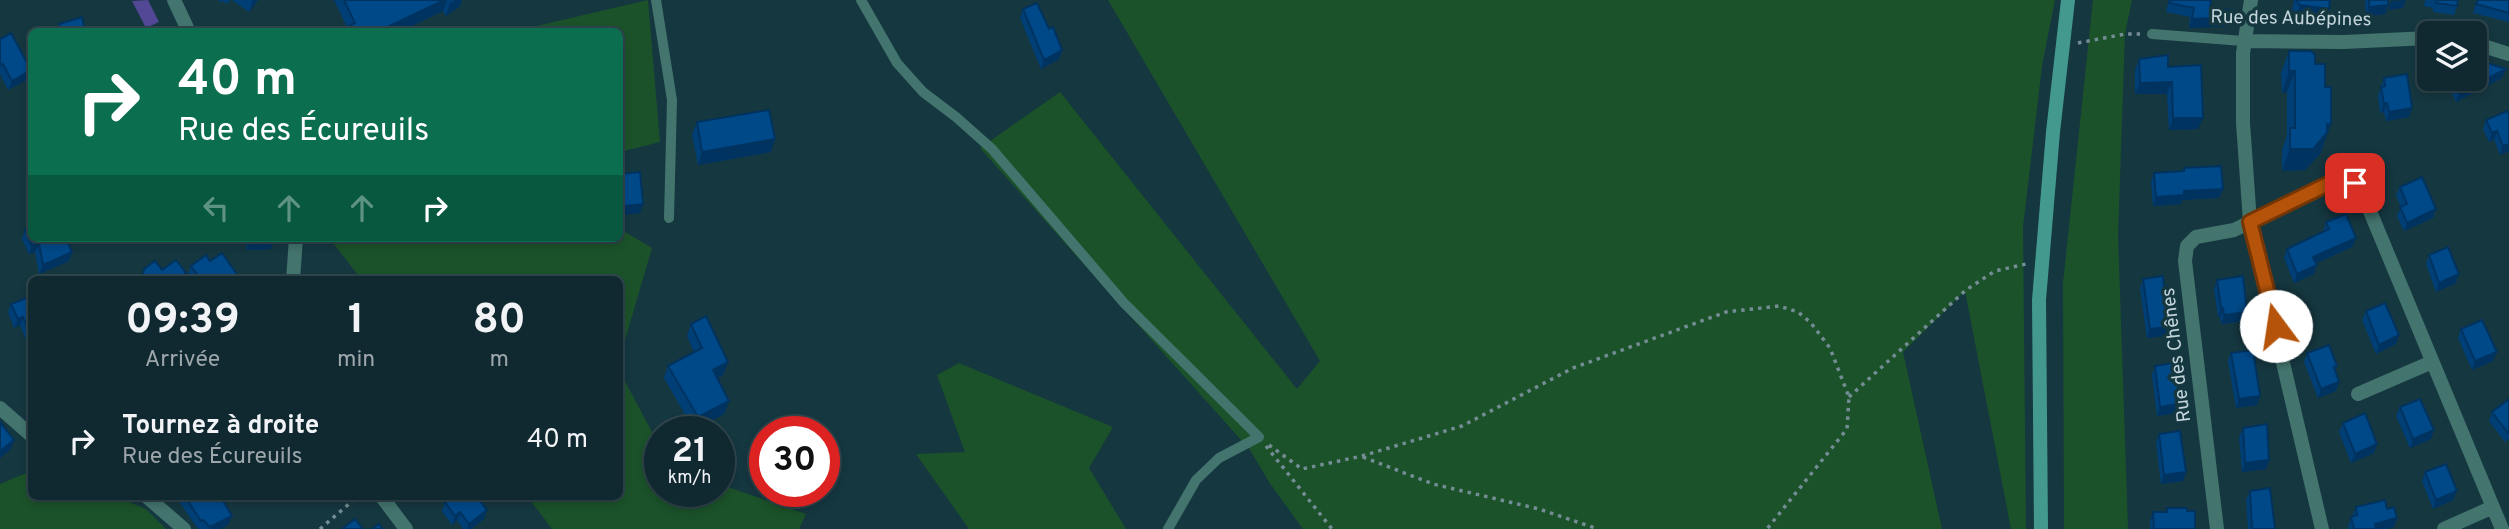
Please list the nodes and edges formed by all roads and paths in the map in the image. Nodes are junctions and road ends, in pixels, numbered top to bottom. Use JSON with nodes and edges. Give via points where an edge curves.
{"nodes":[{"id":1,"x":174,"y":0,"type":"edge"},
{"id":2,"x":656,"y":0,"type":"edge"},
{"id":3,"x":861,"y":0,"type":"edge"},
{"id":4,"x":2068,"y":0,"type":"edge"},
{"id":5,"x":2251,"y":0,"type":"edge"},
{"id":6,"x":187,"y":28,"type":"edge"},
{"id":7,"x":2152,"y":34,"type":"joint"},
{"id":8,"x":2417,"y":39,"type":"edge"},
{"id":9,"x":2243,"y":41,"type":"junction"},
{"id":10,"x":2063,"y":47,"type":"junction"},
{"id":11,"x":2487,"y":47,"type":"edge"},
{"id":12,"x":2509,"y":54,"type":"edge"},
{"id":13,"x":669,"y":218,"type":"dead end"},
{"id":14,"x":2250,"y":222,"type":"junction"},
{"id":15,"x":296,"y":242,"type":"edge"},
{"id":16,"x":2043,"y":261,"type":"junction"},
{"id":17,"x":293,"y":276,"type":"edge"},
{"id":18,"x":2432,"y":362,"type":"junction"},
{"id":19,"x":2358,"y":394,"type":"dead end"},
{"id":20,"x":1849,"y":397,"type":"junction"},
{"id":21,"x":0,"y":408,"type":"edge"},
{"id":22,"x":28,"y":432,"type":"edge"},
{"id":23,"x":1259,"y":437,"type":"junction"},
{"id":24,"x":1362,"y":456,"type":"junction"},
{"id":25,"x":150,"y":500,"type":"edge"},
{"id":26,"x":354,"y":500,"type":"edge"},
{"id":27,"x":384,"y":500,"type":"edge"},
{"id":28,"x":2493,"y":508,"type":"junction"},
{"id":29,"x":184,"y":529,"type":"edge"},
{"id":30,"x":320,"y":529,"type":"edge"},
{"id":31,"x":406,"y":529,"type":"edge"},
{"id":32,"x":1168,"y":529,"type":"edge"},
{"id":33,"x":1332,"y":529,"type":"edge"},
{"id":34,"x":1598,"y":529,"type":"edge"},
{"id":35,"x":1767,"y":529,"type":"edge"},
{"id":36,"x":2041,"y":529,"type":"edge"},
{"id":37,"x":2217,"y":529,"type":"edge"},
{"id":38,"x":2322,"y":529,"type":"edge"},
{"id":39,"x":2444,"y":529,"type":"edge"},
{"id":40,"x":2502,"y":529,"type":"edge"}],
"edges":[{"from":1,"to":6,"type":"street"},
{"from":2,"to":13,"type":"lane","via":[[672,100]]},
{"from":3,"to":23,"type":"lane","via":[[897,63],[923,92],[992,149],[1124,303]]},
{"from":4,"to":10,"type":"main road"},
{"from":5,"to":9,"type":"street"},
{"from":7,"to":9,"type":"lane","name":"Rue des Aubépines"},
{"from":7,"to":10,"type":"path","via":[[2125,34]]},
{"from":8,"to":9,"type":"street","name":"Rue des Aubépines"},
{"from":9,"to":14,"type":"street"},
{"from":10,"to":16,"type":"main road"},
{"from":11,"to":12,"type":"street"},
{"from":14,"to":18,"type":"street","name":"Rue des Chênes","via":[[2332,182],[2355,183]]},
{"from":14,"to":37,"type":"street","name":"Rue des Chênes","via":[[2196,237],[2187,246],[2185,261]]},
{"from":14,"to":38,"type":"street"},
{"from":15,"to":17,"type":"street"},
{"from":16,"to":20,"type":"path","via":[[1995,271],[1966,290]]},
{"from":16,"to":36,"type":"main road","via":[[2039,300]]},
{"from":18,"to":19,"type":"street"},
{"from":18,"to":28,"type":"street"},
{"from":20,"to":24,"type":"path","via":[[1830,348],[1798,312],[1779,306],[1727,312],[1573,368],[1462,426]]},
{"from":20,"to":35,"type":"path","via":[[1847,429]]},
{"from":21,"to":22,"type":"street"},
{"from":23,"to":24,"type":"path","via":[[1303,469]]},
{"from":23,"to":32,"type":"lane","via":[[1219,458],[1196,480]]},
{"from":23,"to":33,"type":"path"},
{"from":24,"to":34,"type":"path","via":[[1433,484],[1539,509]]},
{"from":25,"to":29,"type":"street"},
{"from":26,"to":30,"type":"path"},
{"from":27,"to":31,"type":"street"},
{"from":28,"to":39,"type":"street"},
{"from":28,"to":40,"type":"street"}]}
